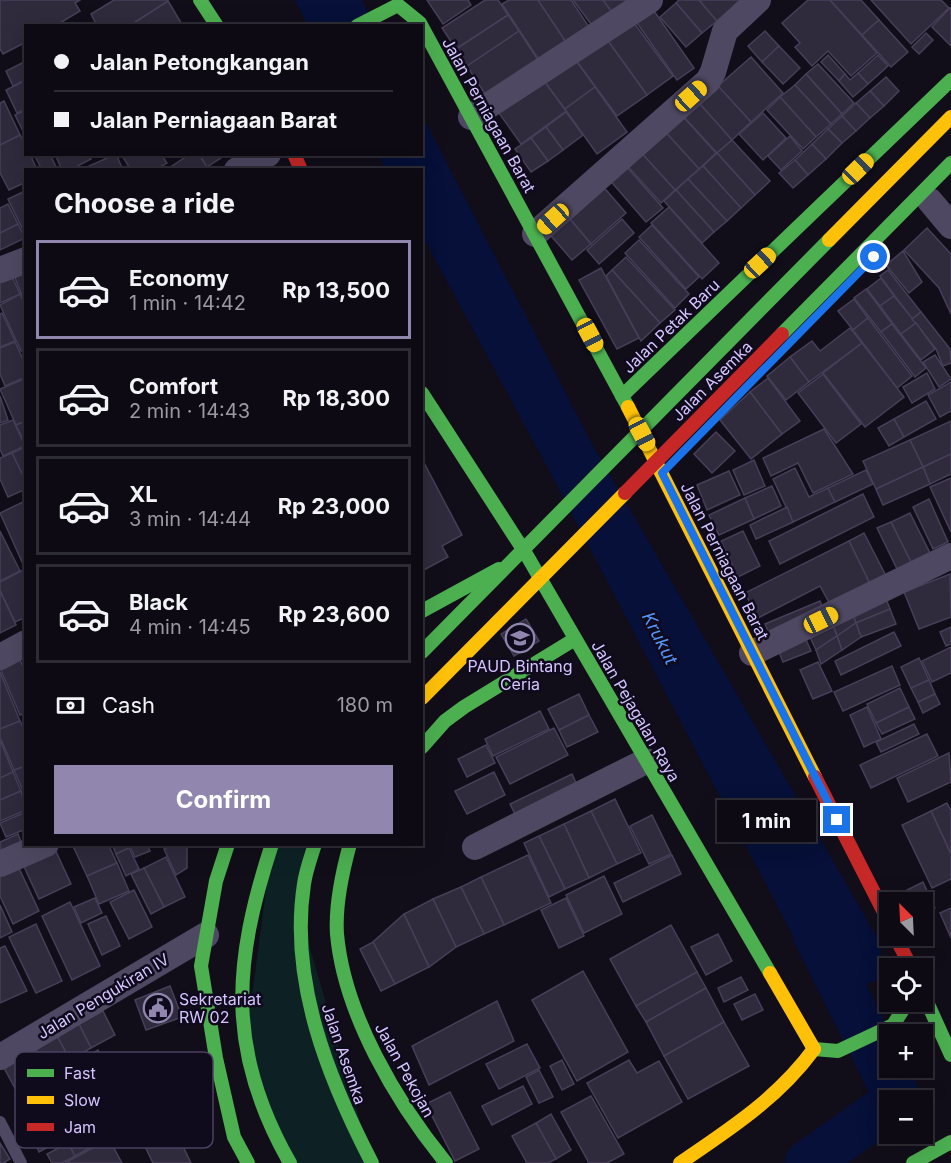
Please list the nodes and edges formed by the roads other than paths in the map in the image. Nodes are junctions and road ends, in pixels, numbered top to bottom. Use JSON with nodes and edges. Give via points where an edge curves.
{"nodes":[{"id":1,"x":200,"y":0,"type":"edge"},
{"id":2,"x":650,"y":0,"type":"edge"},
{"id":3,"x":758,"y":0,"type":"edge"},
{"id":4,"x":393,"y":7,"type":"edge"},
{"id":5,"x":216,"y":24,"type":"edge"},
{"id":6,"x":361,"y":24,"type":"edge"},
{"id":7,"x":421,"y":24,"type":"edge"},
{"id":8,"x":423,"y":29,"type":"edge"},
{"id":9,"x":951,"y":80,"type":"edge"},
{"id":10,"x":471,"y":117,"type":"junction"},
{"id":11,"x":951,"y":117,"type":"edge"},
{"id":12,"x":264,"y":156,"type":"edge"},
{"id":13,"x":951,"y":163,"type":"edge"},
{"id":14,"x":241,"y":168,"type":"edge"},
{"id":15,"x":951,"y":179,"type":"edge"},
{"id":16,"x":930,"y":201,"type":"junction"},
{"id":17,"x":951,"y":226,"type":"edge"},
{"id":18,"x":535,"y":234,"type":"junction"},
{"id":19,"x":24,"y":261,"type":"edge"},
{"id":20,"x":0,"y":270,"type":"edge"},
{"id":21,"x":622,"y":396,"type":"junction"},
{"id":22,"x":425,"y":409,"type":"edge"},
{"id":23,"x":662,"y":473,"type":"junction"},
{"id":24,"x":525,"y":554,"type":"junction"},
{"id":25,"x":951,"y":556,"type":"edge"},
{"id":26,"x":423,"y":610,"type":"edge"},
{"id":27,"x":431,"y":627,"type":"dead end"},
{"id":28,"x":576,"y":639,"type":"junction"},
{"id":29,"x":24,"y":644,"type":"edge"},
{"id":30,"x":423,"y":651,"type":"edge"},
{"id":31,"x":752,"y":653,"type":"junction"},
{"id":32,"x":0,"y":657,"type":"edge"},
{"id":33,"x":423,"y":697,"type":"edge"},
{"id":34,"x":464,"y":707,"type":"junction"},
{"id":35,"x":423,"y":746,"type":"edge"},
{"id":36,"x":646,"y":760,"type":"junction"},
{"id":37,"x":41,"y":846,"type":"edge"},
{"id":38,"x":227,"y":846,"type":"edge"},
{"id":39,"x":271,"y":846,"type":"edge"},
{"id":40,"x":314,"y":846,"type":"edge"},
{"id":41,"x":349,"y":846,"type":"edge"},
{"id":42,"x":475,"y":847,"type":"dead end"},
{"id":43,"x":0,"y":864,"type":"edge"},
{"id":44,"x":879,"y":902,"type":"edge"},
{"id":45,"x":206,"y":935,"type":"junction"},
{"id":46,"x":931,"y":1012,"type":"edge"},
{"id":47,"x":879,"y":1031,"type":"edge"},
{"id":48,"x":933,"y":1042,"type":"edge"},
{"id":49,"x":814,"y":1049,"type":"junction"},
{"id":50,"x":951,"y":1056,"type":"edge"},
{"id":51,"x":0,"y":1057,"type":"edge"},
{"id":52,"x":0,"y":1122,"type":"edge"},
{"id":53,"x":951,"y":1142,"type":"edge"},
{"id":54,"x":377,"y":1160,"type":"edge"},
{"id":55,"x":21,"y":1163,"type":"edge"},
{"id":56,"x":248,"y":1163,"type":"edge"},
{"id":57,"x":290,"y":1163,"type":"edge"},
{"id":58,"x":446,"y":1163,"type":"edge"},
{"id":59,"x":680,"y":1163,"type":"edge"},
{"id":60,"x":913,"y":1163,"type":"edge"}],
"edges":[{"from":1,"to":5,"type":"street"},
{"from":2,"to":10,"type":"street"},
{"from":3,"to":18,"type":"street","via":[[724,31],[708,81]]},
{"from":4,"to":6,"type":"street"},
{"from":4,"to":7,"type":"street","name":"Jalan Perniagaan Barat"},
{"from":8,"to":10,"type":"street","name":"Jalan Perniagaan Barat"},
{"from":9,"to":21,"type":"street","name":"Jalan Petak Baru"},
{"from":10,"to":18,"type":"street","name":"Jalan Perniagaan Barat"},
{"from":11,"to":30,"type":"street","name":"Jalan Asemka","bridge":true},
{"from":12,"to":14,"type":"street"},
{"from":13,"to":33,"type":"street","name":"Jalan Asemka","bridge":true},
{"from":15,"to":16,"type":"street"},
{"from":16,"to":17,"type":"street"},
{"from":16,"to":23,"type":"street"},
{"from":18,"to":21,"type":"street","name":"Jalan Perniagaan Barat"},
{"from":19,"to":20,"type":"street"},
{"from":21,"to":23,"type":"street","name":"Jalan Perniagaan Barat"},
{"from":22,"to":24,"type":"street","name":"Jalan Pejagalan Raya"},
{"from":23,"to":31,"type":"street","name":"Jalan Perniagaan Barat"},
{"from":24,"to":26,"type":"street"},
{"from":24,"to":28,"type":"street","name":"Jalan Pejagalan Raya"},
{"from":25,"to":31,"type":"street"},
{"from":27,"to":34,"type":"street","via":[[453,643],[468,681]]},
{"from":28,"to":34,"type":"street"},
{"from":28,"to":36,"type":"street","name":"Jalan Pejagalan Raya"},
{"from":29,"to":32,"type":"street"},
{"from":31,"to":44,"type":"street","name":"Jalan Perniagaan Barat"},
{"from":34,"to":35,"type":"street"},
{"from":36,"to":42,"type":"street"},
{"from":36,"to":49,"type":"street","name":"Jalan Pejagalan Raya"},
{"from":37,"to":43,"type":"street"},
{"from":38,"to":45,"type":"street"},
{"from":39,"to":57,"type":"street","via":[[246,929],[240,998],[251,1076],[265,1116]]},
{"from":40,"to":54,"type":"street","name":"Jalan Asemka","via":[[308,861],[301,914],[309,1006],[358,1140]]},
{"from":41,"to":58,"type":"street","name":"Jalan Pekojan","via":[[338,889],[337,932],[350,990],[362,1026],[395,1092],[424,1138]]},
{"from":45,"to":51,"type":"street","name":"Jalan Pengukiran IV"},
{"from":45,"to":56,"type":"street","via":[[201,966],[205,1000],[234,1137]]},
{"from":46,"to":50,"type":"street"},
{"from":47,"to":49,"type":"street","via":[[838,1051]]},
{"from":48,"to":50,"type":"street"},
{"from":49,"to":59,"type":"street","via":[[801,1069],[752,1114]]},
{"from":52,"to":55,"type":"lane"},
{"from":53,"to":60,"type":"street"}]}
